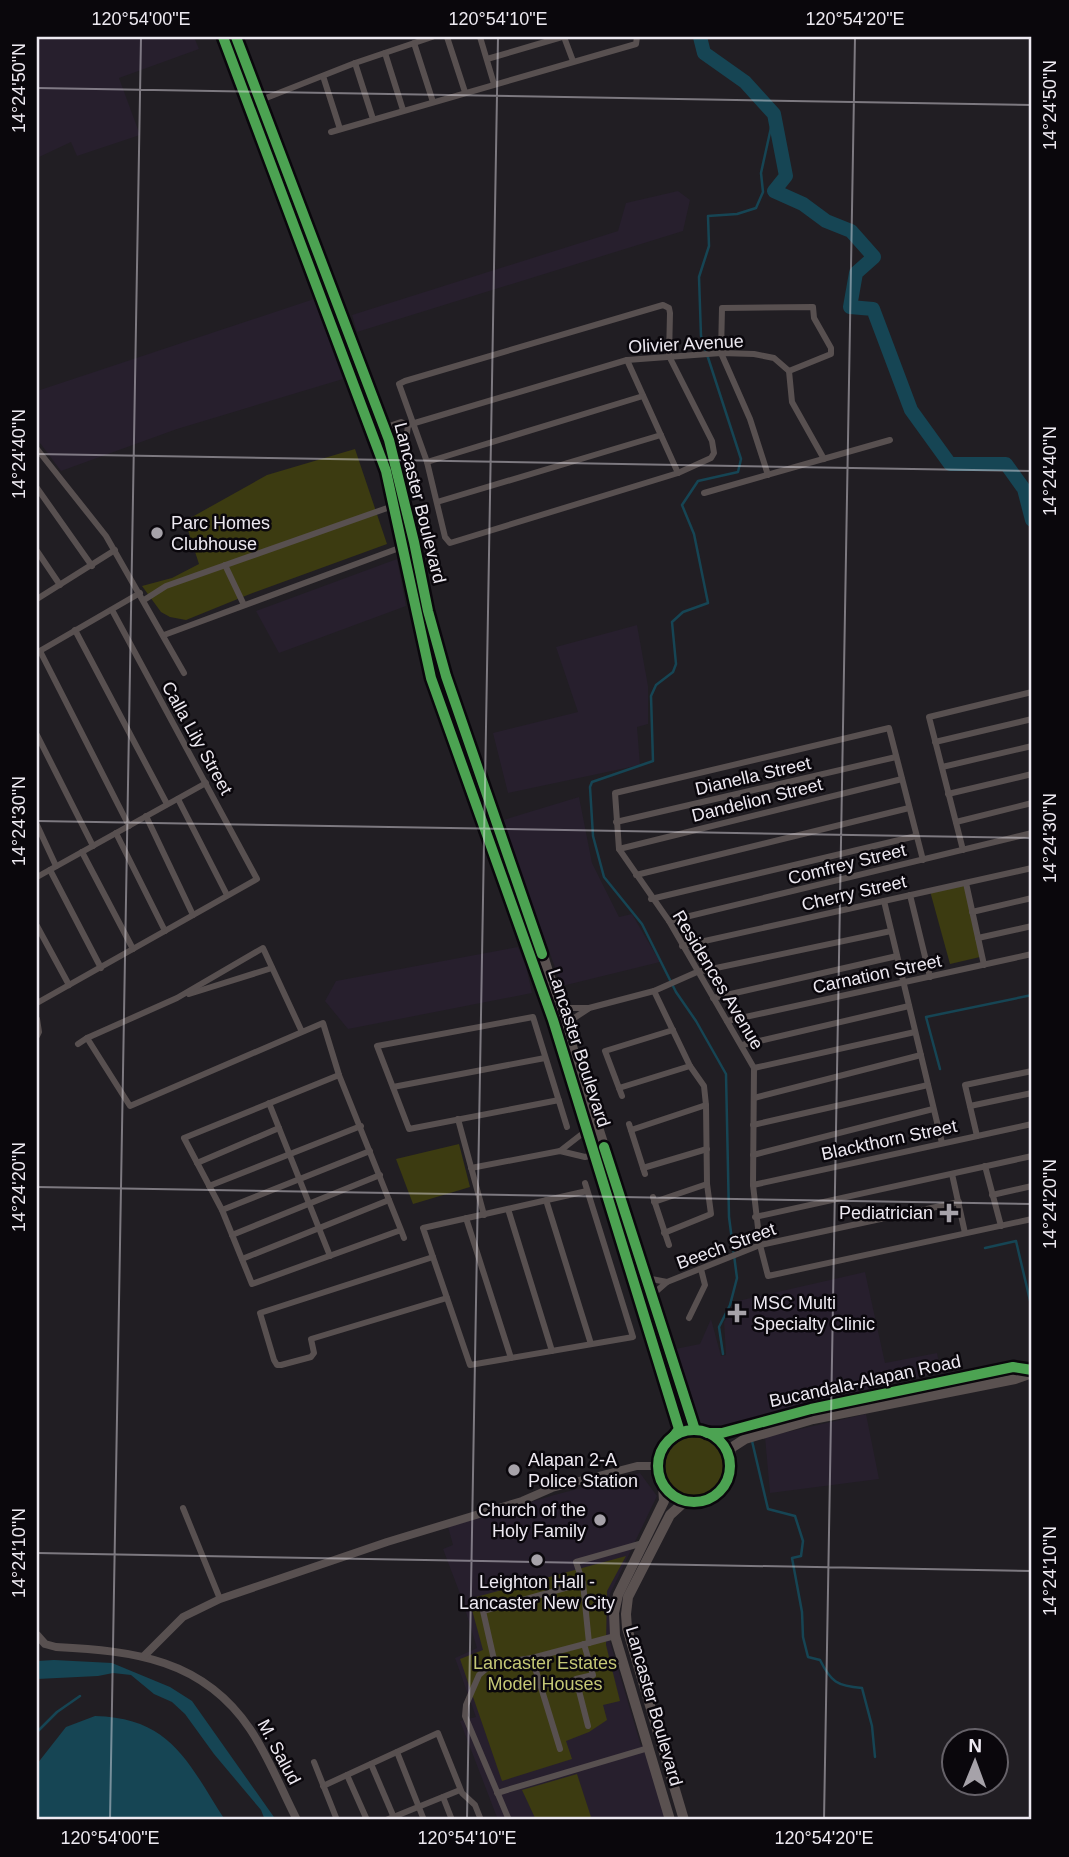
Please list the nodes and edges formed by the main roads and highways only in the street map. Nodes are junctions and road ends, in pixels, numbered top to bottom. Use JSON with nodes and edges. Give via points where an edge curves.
{"nodes":[{"id":1,"x":223,"y":37,"type":"edge"},
{"id":2,"x":236,"y":37,"type":"edge"},
{"id":3,"x":304,"y":213,"type":"junction"},
{"id":4,"x":291,"y":218,"type":"junction"},
{"id":5,"x":474,"y":754,"type":"junction"},
{"id":6,"x":460,"y":759,"type":"junction"},
{"id":7,"x":1032,"y":1372,"type":"edge"},
{"id":8,"x":695,"y":1430,"type":"junction"},
{"id":9,"x":707,"y":1433,"type":"junction"},
{"id":10,"x":674,"y":1436,"type":"junction"},
{"id":11,"x":729,"y":1460,"type":"junction"},
{"id":12,"x":663,"y":1485,"type":"junction"},
{"id":13,"x":689,"y":1502,"type":"junction"},
{"id":14,"x":670,"y":1820,"type":"edge"},
{"id":15,"x":684,"y":1820,"type":"edge"}],
"edges":[{"from":1,"to":4,"type":"main road","name":"Lancaster Boulevard"},
{"from":2,"to":3,"type":"main road","name":"Lancaster Boulevard"},
{"from":3,"to":4,"type":"main road"},
{"from":3,"to":5,"type":"main road","name":"Lancaster Boulevard","via":[[385,427],[428,611]]},
{"from":4,"to":6,"type":"main road","name":"Lancaster Boulevard","via":[[376,444],[431,678]]},
{"from":5,"to":6,"type":"main road"},
{"from":5,"to":8,"type":"main road","name":"Lancaster Boulevard"},
{"from":6,"to":10,"type":"main road","name":"Lancaster Boulevard","via":[[553,1020],[678,1427]]},
{"from":7,"to":9,"type":"main road","name":"Bucandala-Alapan Road","via":[[1013,1367]]},
{"from":7,"to":11,"type":"main road","name":"Bucandala-Alapan Road","via":[[813,1419],[740,1441],[731,1448]]},
{"from":8,"to":9,"type":"main road"},
{"from":8,"to":10,"type":"main road"},
{"from":9,"to":11,"type":"main road","via":[[724,1447]]},
{"from":10,"to":12,"type":"main road","via":[[662,1449],[658,1466]]},
{"from":11,"to":13,"type":"main road","via":[[728,1479],[716,1494]]},
{"from":12,"to":13,"type":"main road"},
{"from":12,"to":14,"type":"main road","name":"Lancaster Boulevard","via":[[664,1501],[618,1595],[614,1613],[615,1636]]},
{"from":13,"to":15,"type":"main road","name":"Lancaster Boulevard","via":[[670,1515],[628,1597],[626,1614]]}]}
